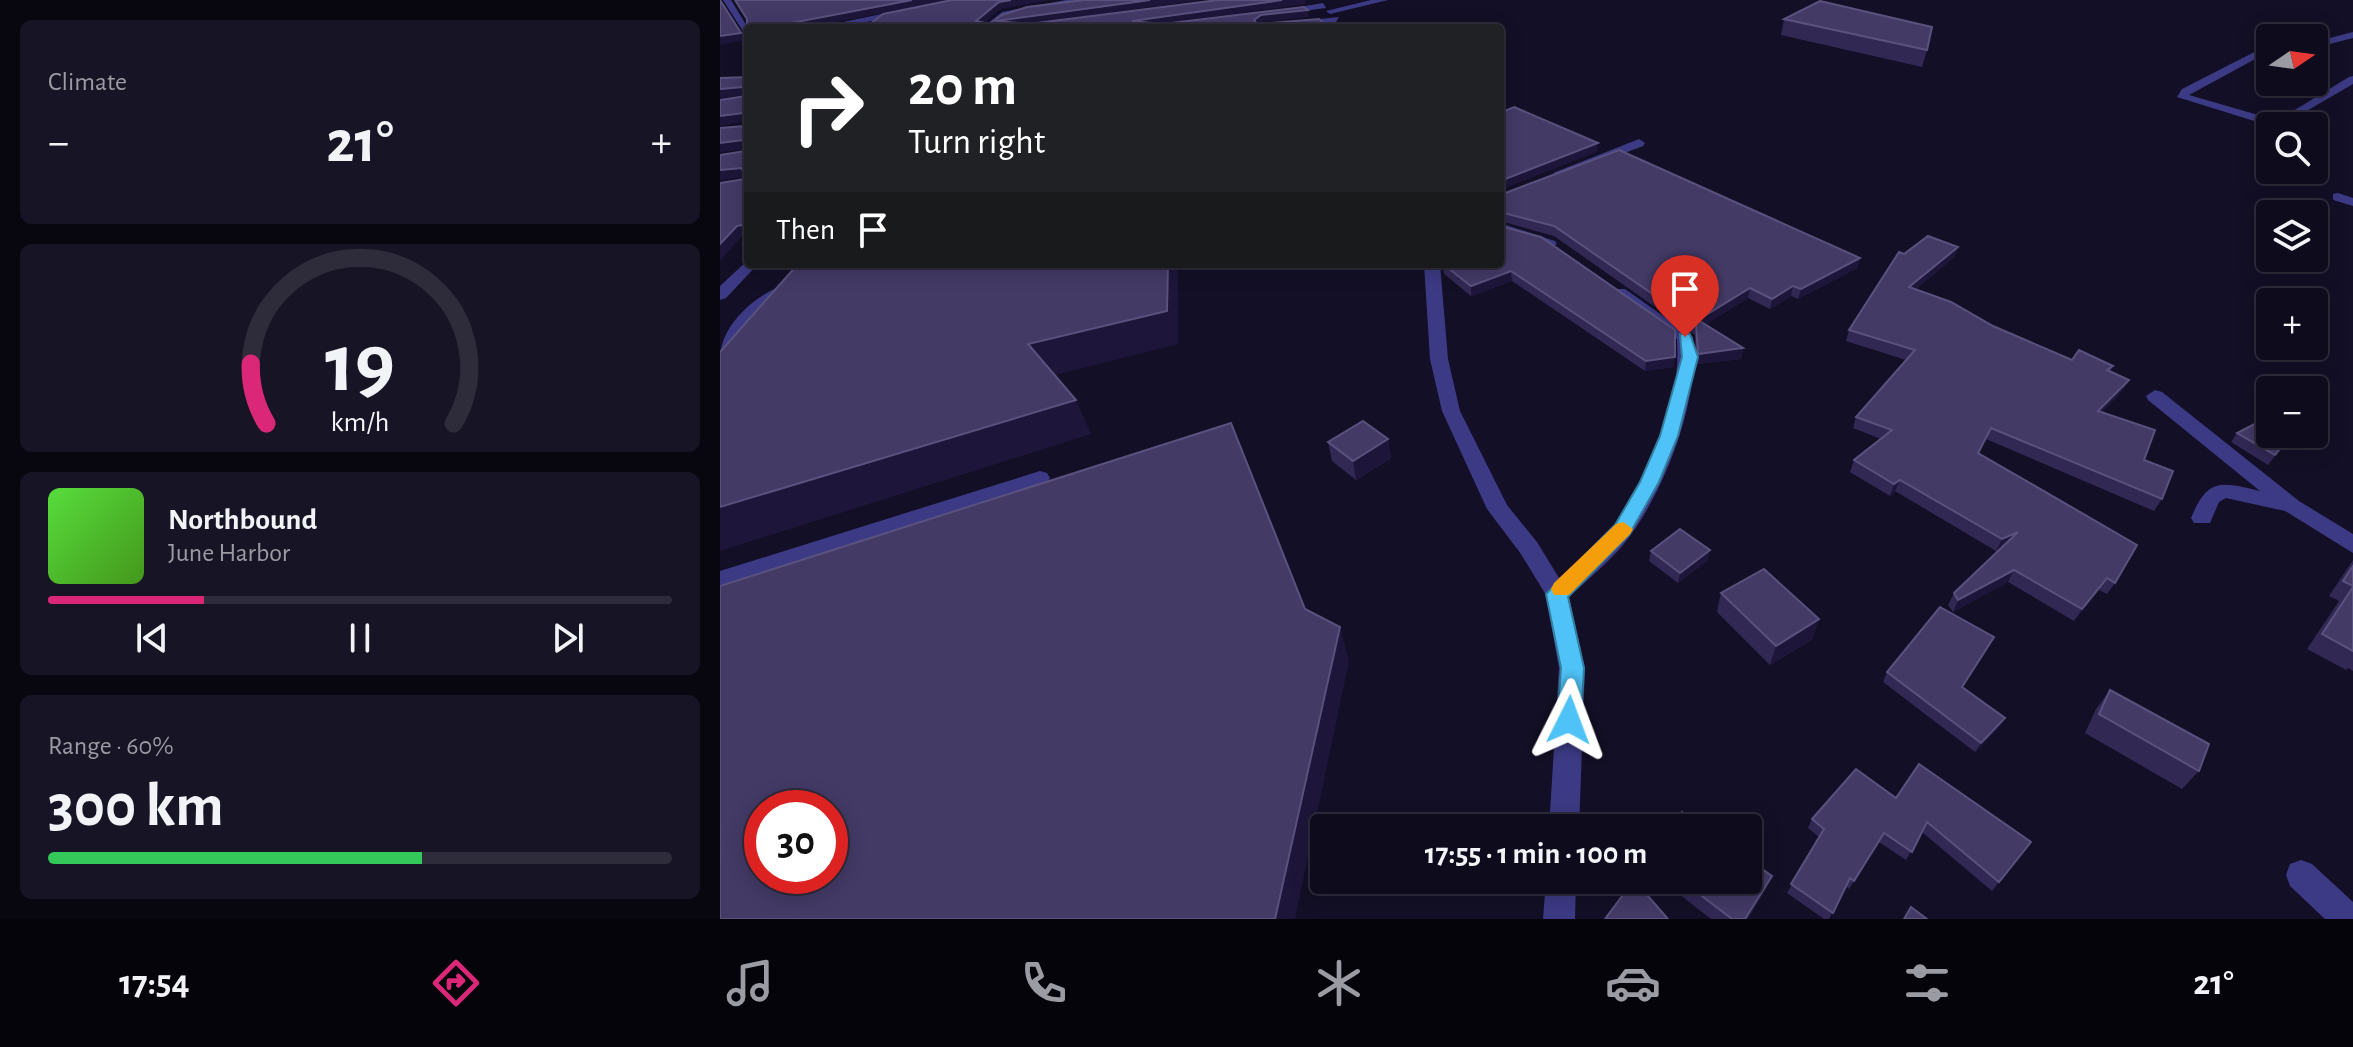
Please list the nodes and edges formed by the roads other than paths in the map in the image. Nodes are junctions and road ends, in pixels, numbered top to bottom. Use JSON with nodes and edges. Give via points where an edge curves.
{"nodes":[{"id":1,"x":1093,"y":0,"type":"edge"},
{"id":2,"x":1384,"y":0,"type":"edge"},
{"id":3,"x":725,"y":2,"type":"edge"},
{"id":4,"x":1007,"y":5,"type":"edge"},
{"id":5,"x":923,"y":9,"type":"edge"},
{"id":6,"x":1327,"y":9,"type":"edge"},
{"id":7,"x":1017,"y":10,"type":"junction"},
{"id":8,"x":1262,"y":13,"type":"edge"},
{"id":9,"x":841,"y":24,"type":"edge"},
{"id":10,"x":989,"y":24,"type":"edge"},
{"id":11,"x":1276,"y":24,"type":"edge"},
{"id":12,"x":1340,"y":24,"type":"edge"},
{"id":13,"x":744,"y":30,"type":"edge"},
{"id":14,"x":2353,"y":35,"type":"edge"},
{"id":15,"x":2328,"y":44,"type":"edge"},
{"id":16,"x":2328,"y":44,"type":"edge"},
{"id":17,"x":2340,"y":48,"type":"dead end"},
{"id":18,"x":2256,"y":54,"type":"edge"},
{"id":19,"x":2353,"y":79,"type":"edge"},
{"id":20,"x":2328,"y":94,"type":"edge"},
{"id":21,"x":2325,"y":96,"type":"edge"},
{"id":22,"x":1639,"y":143,"type":"dead end"},
{"id":23,"x":1542,"y":180,"type":"edge"},
{"id":24,"x":2338,"y":197,"type":"dead end"},
{"id":25,"x":2353,"y":202,"type":"edge"},
{"id":26,"x":1504,"y":228,"type":"edge"},
{"id":27,"x":1568,"y":257,"type":"edge"},
{"id":28,"x":746,"y":268,"type":"edge"},
{"id":29,"x":1432,"y":268,"type":"edge"},
{"id":30,"x":1600,"y":279,"type":"edge"},
{"id":31,"x":804,"y":286,"type":"edge"},
{"id":32,"x":720,"y":295,"type":"edge"},
{"id":33,"x":720,"y":354,"type":"edge"},
{"id":34,"x":2155,"y":396,"type":"dead end"},
{"id":35,"x":1040,"y":478,"type":"dead end"},
{"id":36,"x":2292,"y":506,"type":"junction"},
{"id":37,"x":2202,"y":518,"type":"dead end"},
{"id":38,"x":2353,"y":545,"type":"edge"},
{"id":39,"x":720,"y":580,"type":"edge"},
{"id":40,"x":1557,"y":594,"type":"junction"},
{"id":41,"x":1565,"y":814,"type":"edge"},
{"id":42,"x":2301,"y":875,"type":"dead end"},
{"id":43,"x":1560,"y":894,"type":"edge"},
{"id":44,"x":1559,"y":919,"type":"edge"},
{"id":45,"x":2348,"y":919,"type":"edge"}],
"edges":[{"from":1,"to":7,"type":"street"},
{"from":2,"to":6,"type":"street"},
{"from":3,"to":13,"type":"street"},
{"from":4,"to":7,"type":"street"},
{"from":5,"to":9,"type":"street"},
{"from":6,"to":8,"type":"street"},
{"from":6,"to":11,"type":"street"},
{"from":6,"to":12,"type":"street"},
{"from":7,"to":10,"type":"street","via":[[992,18]]},
{"from":14,"to":15,"type":"street"},
{"from":16,"to":17,"type":"street"},
{"from":18,"to":21,"type":"street","via":[[2183,97],[2264,121],[2286,120]]},
{"from":19,"to":20,"type":"street"},
{"from":22,"to":23,"type":"street"},
{"from":24,"to":25,"type":"street"},
{"from":26,"to":27,"type":"street","via":[[1547,241]]},
{"from":28,"to":32,"type":"street"},
{"from":29,"to":40,"type":"street","via":[[1439,359],[1451,411],[1498,509]]},
{"from":30,"to":40,"type":"street","via":[[1685,337],[1690,357],[1669,436],[1649,482],[1622,530]]},
{"from":31,"to":33,"type":"street","via":[[756,306]]},
{"from":34,"to":36,"type":"street"},
{"from":35,"to":39,"type":"street"},
{"from":36,"to":37,"type":"street","via":[[2223,490],[2210,498]]},
{"from":36,"to":38,"type":"street"},
{"from":40,"to":41,"type":"street","via":[[1572,668]]},
{"from":42,"to":45,"type":"street"},
{"from":43,"to":44,"type":"street"}]}
